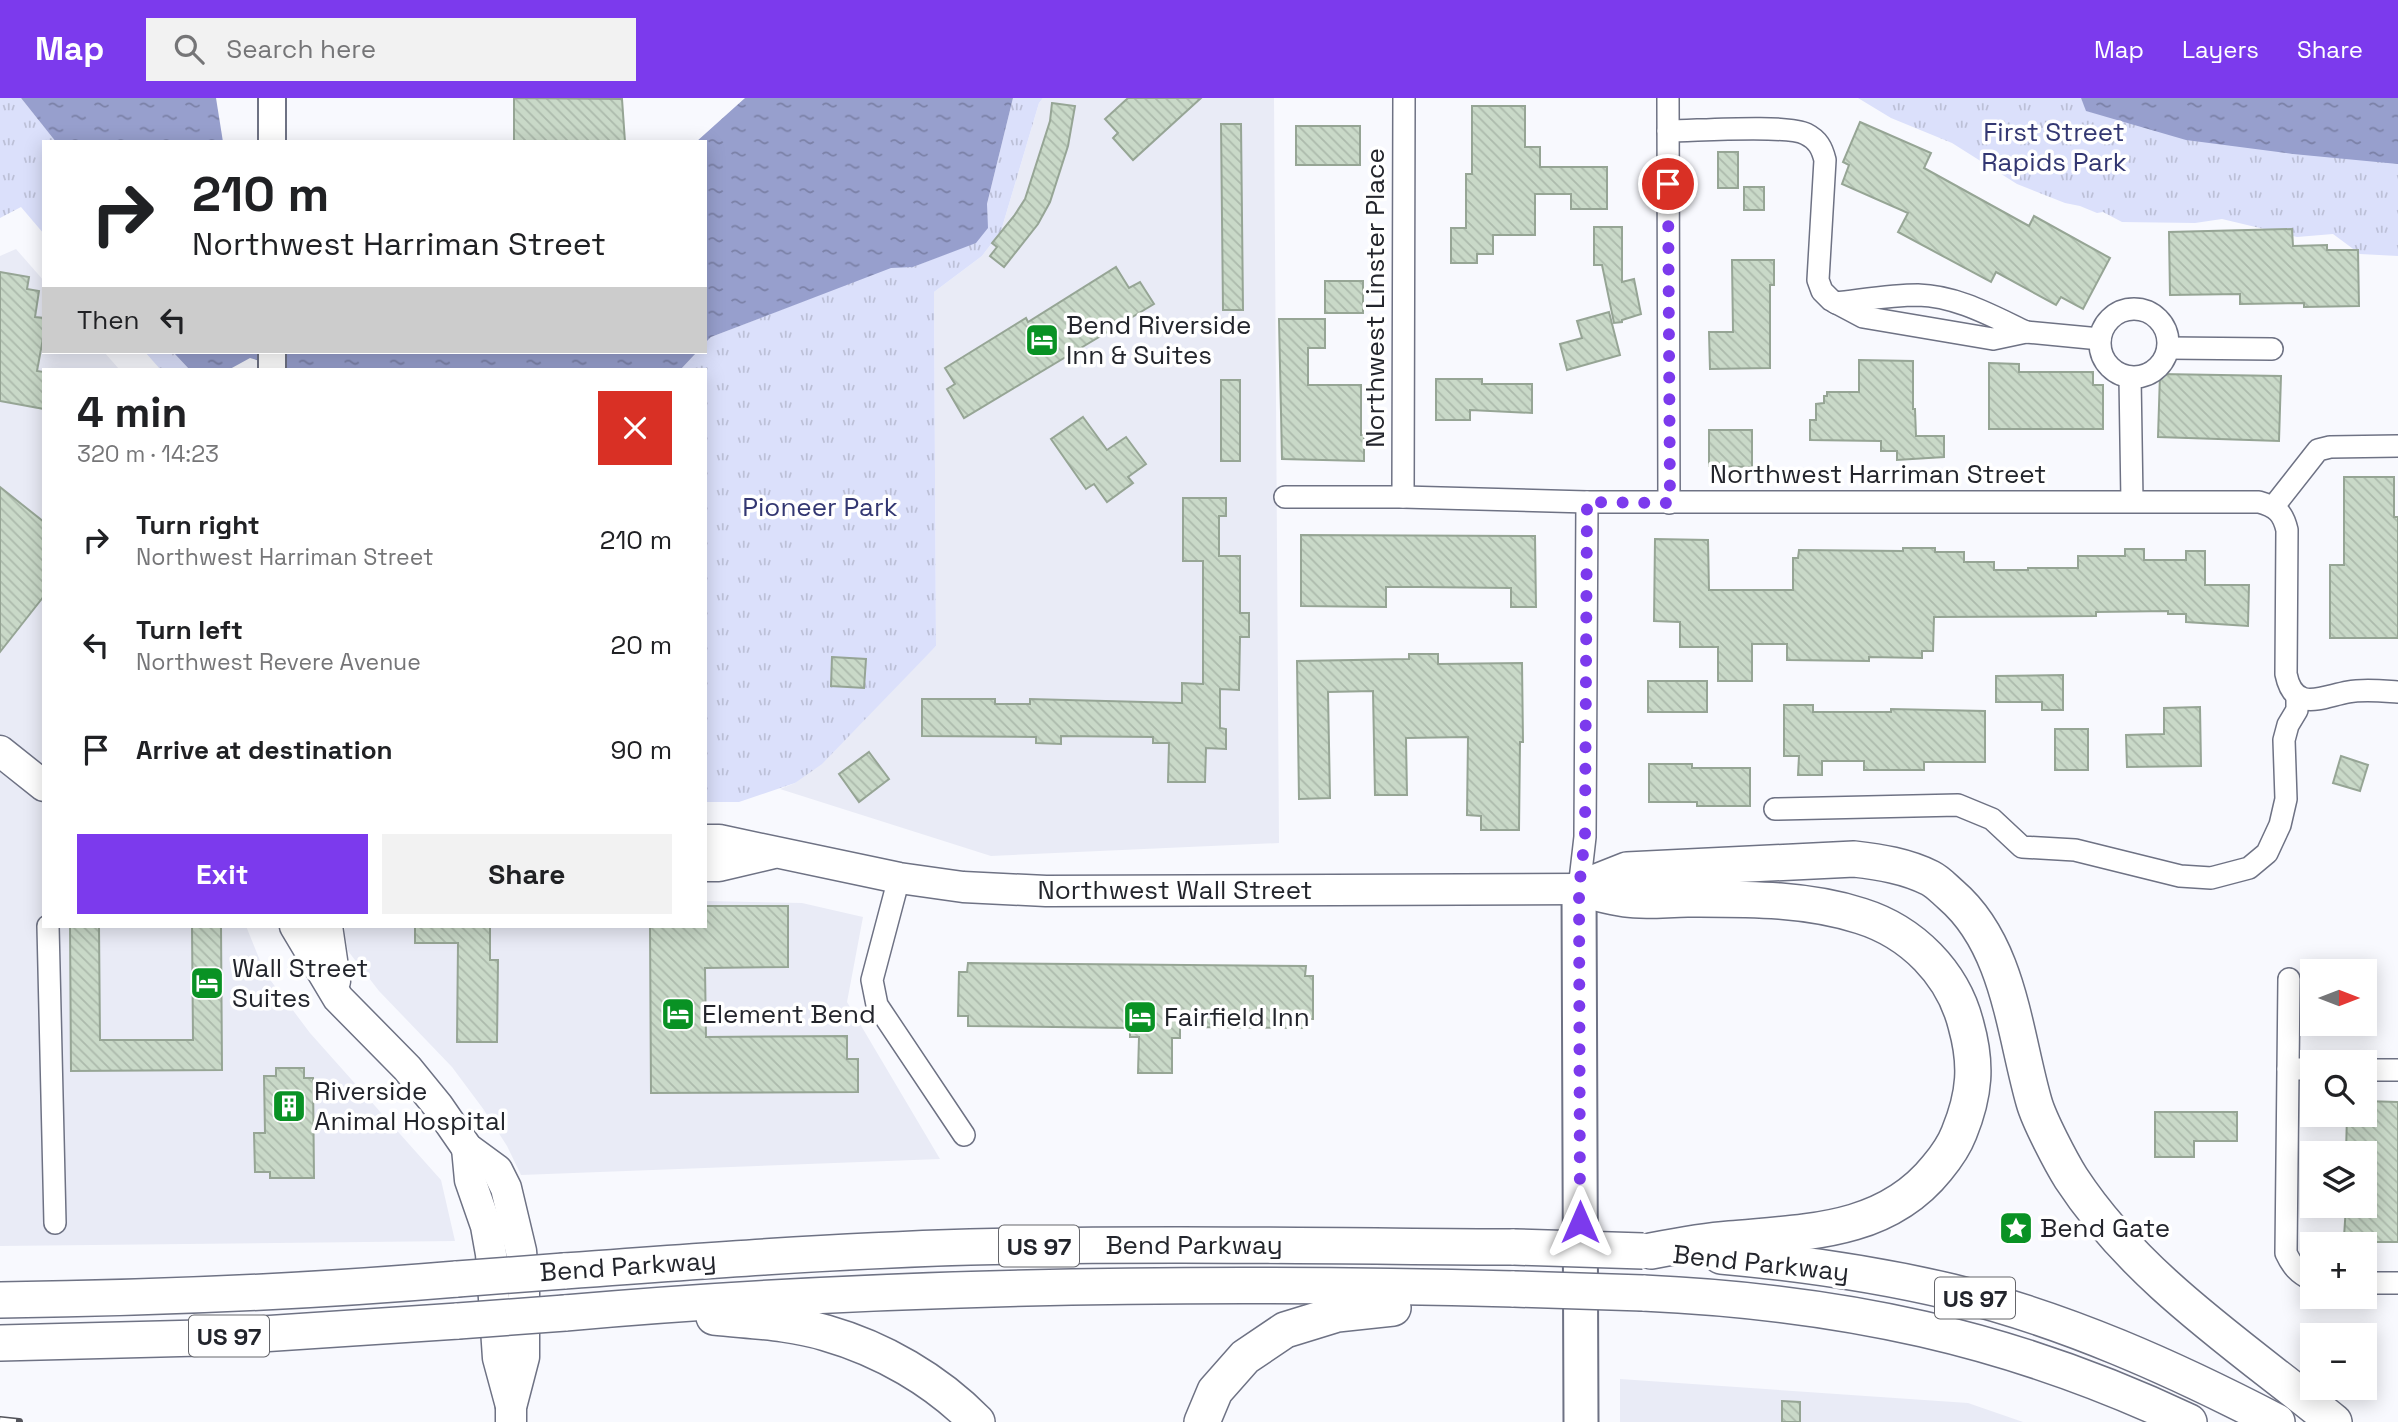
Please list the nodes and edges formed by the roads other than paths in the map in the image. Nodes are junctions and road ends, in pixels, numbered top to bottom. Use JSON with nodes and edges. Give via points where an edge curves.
{"nodes":[{"id":1,"x":272,"y":98,"type":"edge"},
{"id":2,"x":1404,"y":98,"type":"edge"},
{"id":3,"x":1668,"y":98,"type":"edge"},
{"id":4,"x":1668,"y":131,"type":"junction"},
{"id":5,"x":272,"y":140,"type":"edge"},
{"id":6,"x":1836,"y":303,"type":"junction"},
{"id":7,"x":2026,"y":332,"type":"junction"},
{"id":8,"x":2100,"y":339,"type":"junction"},
{"id":9,"x":2168,"y":348,"type":"junction"},
{"id":10,"x":2272,"y":349,"type":"dead end"},
{"id":11,"x":2130,"y":377,"type":"junction"},
{"id":12,"x":2398,"y":446,"type":"edge"},
{"id":13,"x":1403,"y":497,"type":"junction"},
{"id":14,"x":1285,"y":498,"type":"dead end"},
{"id":15,"x":2132,"y":501,"type":"junction"},
{"id":16,"x":1587,"y":502,"type":"junction"},
{"id":17,"x":1670,"y":503,"type":"junction"},
{"id":18,"x":2274,"y":506,"type":"junction"},
{"id":19,"x":2293,"y":692,"type":"junction"},
{"id":20,"x":2398,"y":692,"type":"edge"},
{"id":21,"x":0,"y":751,"type":"edge"},
{"id":22,"x":42,"y":784,"type":"edge"},
{"id":23,"x":1775,"y":809,"type":"dead end"},
{"id":24,"x":707,"y":840,"type":"edge"},
{"id":25,"x":774,"y":852,"type":"junction"},
{"id":26,"x":707,"y":866,"type":"edge"},
{"id":27,"x":899,"y":878,"type":"junction"},
{"id":28,"x":1579,"y":889,"type":"junction"},
{"id":29,"x":48,"y":928,"type":"edge"},
{"id":30,"x":296,"y":928,"type":"edge"},
{"id":31,"x":327,"y":928,"type":"edge"},
{"id":32,"x":2289,"y":979,"type":"dead end"},
{"id":33,"x":338,"y":998,"type":"junction"},
{"id":34,"x":2288,"y":1069,"type":"junction"},
{"id":35,"x":2300,"y":1069,"type":"edge"},
{"id":36,"x":2377,"y":1070,"type":"edge"},
{"id":37,"x":2398,"y":1070,"type":"edge"},
{"id":38,"x":964,"y":1135,"type":"dead end"},
{"id":39,"x":467,"y":1148,"type":"junction"},
{"id":40,"x":55,"y":1223,"type":"dead end"},
{"id":41,"x":1647,"y":1251,"type":"junction"},
{"id":42,"x":2300,"y":1272,"type":"edge"},
{"id":43,"x":2377,"y":1283,"type":"edge"},
{"id":44,"x":2398,"y":1283,"type":"edge"},
{"id":45,"x":1509,"y":1289,"type":"junction"},
{"id":46,"x":0,"y":1300,"type":"edge"},
{"id":47,"x":631,"y":1307,"type":"junction"},
{"id":48,"x":0,"y":1343,"type":"edge"},
{"id":49,"x":511,"y":1414,"type":"edge"},
{"id":50,"x":977,"y":1422,"type":"edge"},
{"id":51,"x":1202,"y":1422,"type":"edge"},
{"id":52,"x":1581,"y":1422,"type":"edge"},
{"id":53,"x":2189,"y":1422,"type":"edge"},
{"id":54,"x":2277,"y":1422,"type":"edge"},
{"id":55,"x":2334,"y":1422,"type":"edge"}],
"edges":[{"from":1,"to":5,"type":"street"},
{"from":2,"to":13,"type":"street","name":"Northwest Linster Place"},
{"from":3,"to":4,"type":"street"},
{"from":4,"to":6,"type":"street","via":[[1794,130],[1814,138],[1825,160],[1818,280],[1822,291]]},
{"from":4,"to":17,"type":"street"},
{"from":6,"to":7,"type":"street","via":[[1863,317],[1993,339]]},
{"from":6,"to":7,"type":"street","via":[[1918,295],[1947,299]]},
{"from":7,"to":8,"type":"street"},
{"from":8,"to":9,"type":"street","via":[[2113,316],[2139,309],[2161,322]]},
{"from":8,"to":11,"type":"street","via":[[2107,364]]},
{"from":9,"to":10,"type":"street"},
{"from":9,"to":11,"type":"street","via":[[2155,370]]},
{"from":11,"to":15,"type":"street"},
{"from":12,"to":18,"type":"street","via":[[2318,450]]},
{"from":13,"to":14,"type":"street","name":"Northwest Harriman Street"},
{"from":13,"to":16,"type":"street","name":"Northwest Harriman Street"},
{"from":15,"to":17,"type":"street","name":"Northwest Harriman Street"},
{"from":15,"to":18,"type":"street","name":"Northwest Harriman Street"},
{"from":16,"to":17,"type":"street","name":"Northwest Harriman Street"},
{"from":16,"to":28,"type":"street","via":[[1585,836]]},
{"from":18,"to":19,"type":"street","via":[[2284,516],[2287,530],[2286,674]]},
{"from":19,"to":20,"type":"street","via":[[2320,699],[2349,692]]},
{"from":19,"to":23,"type":"street","via":[[2297,710],[2284,740],[2286,799],[2280,825],[2267,853],[2249,868],[2211,878],[2180,877],[2075,850],[2022,847],[1992,819],[1958,804]]},
{"from":21,"to":22,"type":"main road"},
{"from":24,"to":25,"type":"main road","name":"Northwest Wall Street"},
{"from":25,"to":26,"type":"main road","name":"Northwest Wall Street"},
{"from":25,"to":27,"type":"main road","name":"Northwest Wall Street"},
{"from":27,"to":28,"type":"main road","name":"Northwest Wall Street","via":[[1046,891]]},
{"from":27,"to":38,"type":"street","via":[[872,980],[877,1005]]},
{"from":28,"to":41,"type":"highway","via":[[1627,900],[1762,899],[1863,916],[1908,938],[1940,969],[1961,1005],[1971,1043],[1974,1084],[1953,1148],[1928,1179],[1896,1204],[1831,1229]]},
{"from":28,"to":52,"type":"main road"},
{"from":28,"to":55,"type":"highway","via":[[1627,870],[1854,859],[1888,863],[1932,879],[1965,907],[1990,944],[2035,1106],[2071,1177],[2128,1251]]},
{"from":29,"to":40,"type":"street"},
{"from":30,"to":33,"type":"main road"},
{"from":31,"to":33,"type":"main road"},
{"from":32,"to":34,"type":"street"},
{"from":33,"to":39,"type":"main road","via":[[407,1068]]},
{"from":34,"to":35,"type":"street"},
{"from":34,"to":42,"type":"street","via":[[2286,1252]]},
{"from":36,"to":37,"type":"street"},
{"from":39,"to":49,"type":"main road","via":[[470,1180],[491,1254],[498,1358]]},
{"from":39,"to":49,"type":"main road","via":[[497,1170],[506,1188],[521,1251],[524,1357]]},
{"from":41,"to":46,"type":"highway","name":"Bend Parkway","number":"US 97","bridge":true,"via":[[983,1247],[790,1255],[258,1293]]},
{"from":41,"to":54,"type":"highway","name":"Bend Parkway","number":"US 97","via":[[1831,1269],[1972,1297],[2143,1357]]},
{"from":43,"to":44,"type":"street"},
{"from":45,"to":47,"type":"highway","name":"Bend Parkway","number":"US 97","via":[[1204,1286],[936,1290]]},
{"from":45,"to":51,"type":"highway","via":[[1438,1304],[1337,1314],[1285,1330],[1245,1357],[1215,1391]]},
{"from":45,"to":53,"type":"highway","name":"Bend Parkway","number":"US 97","bridge":true,"via":[[1738,1299],[1860,1315],[1939,1332],[2059,1367]]},
{"from":47,"to":48,"type":"highway","name":"Bend Parkway","number":"US 97","bridge":true,"via":[[200,1338]]},
{"from":47,"to":50,"type":"highway","via":[[786,1325],[867,1346],[916,1373]]}]}
